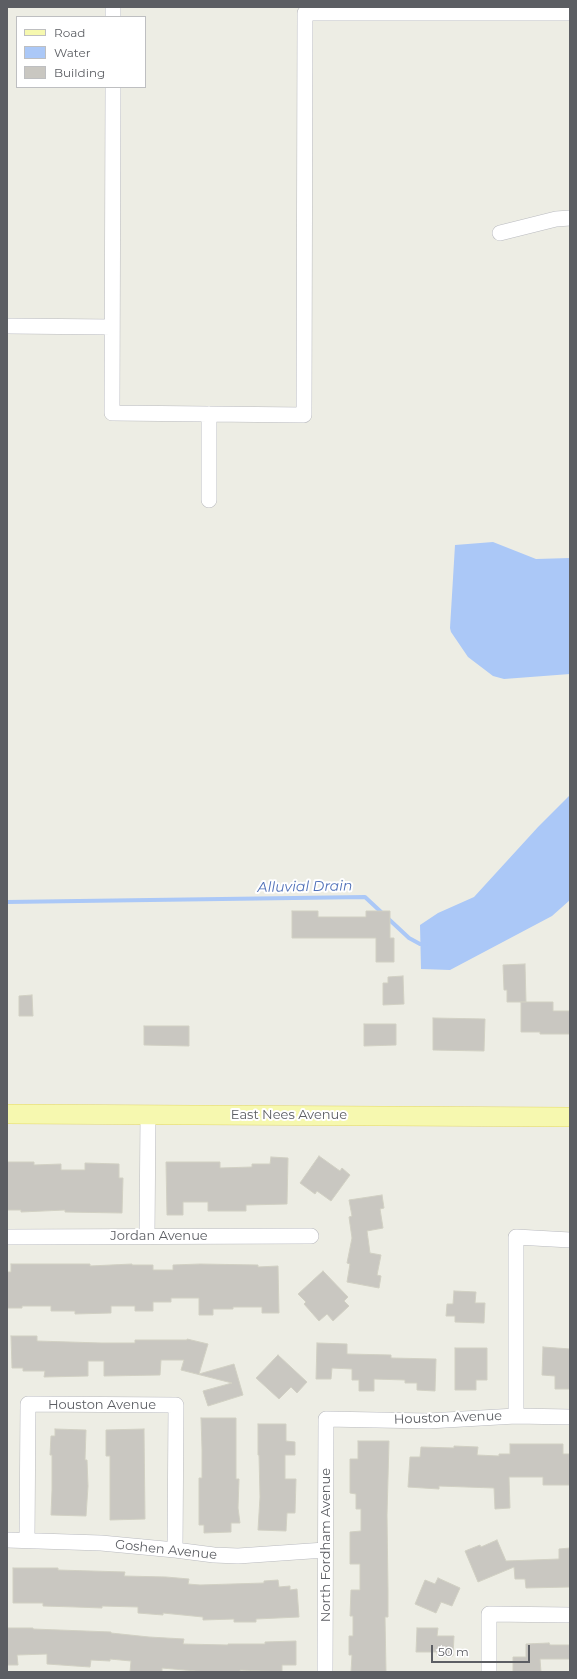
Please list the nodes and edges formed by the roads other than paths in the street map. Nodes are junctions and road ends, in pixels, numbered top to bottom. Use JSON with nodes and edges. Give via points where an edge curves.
{"nodes":[{"id":1,"x":476,"y":10,"type":"edge"},
{"id":2,"x":570,"y":13,"type":"edge"},
{"id":3,"x":113,"y":88,"type":"edge"},
{"id":4,"x":570,"y":218,"type":"edge"},
{"id":5,"x":500,"y":233,"type":"dead end"},
{"id":6,"x":7,"y":326,"type":"edge"},
{"id":7,"x":112,"y":327,"type":"junction"},
{"id":8,"x":209,"y":414,"type":"junction"},
{"id":9,"x":209,"y":500,"type":"dead end"},
{"id":10,"x":7,"y":1114,"type":"edge"},
{"id":11,"x":148,"y":1114,"type":"junction"},
{"id":12,"x":570,"y":1117,"type":"edge"},
{"id":13,"x":148,"y":1236,"type":"junction"},
{"id":14,"x":311,"y":1236,"type":"dead end"},
{"id":15,"x":7,"y":1237,"type":"edge"},
{"id":16,"x":570,"y":1240,"type":"edge"},
{"id":17,"x":516,"y":1416,"type":"junction"},
{"id":18,"x":570,"y":1417,"type":"edge"},
{"id":19,"x":326,"y":1419,"type":"joint"},
{"id":20,"x":7,"y":1540,"type":"edge"},
{"id":21,"x":27,"y":1540,"type":"junction"},
{"id":22,"x":175,"y":1550,"type":"junction"},
{"id":23,"x":325,"y":1550,"type":"junction"},
{"id":24,"x":570,"y":1614,"type":"edge"},
{"id":25,"x":326,"y":1672,"type":"edge"},
{"id":26,"x":489,"y":1672,"type":"edge"}],
"edges":[{"from":1,"to":2,"type":"street"},
{"from":1,"to":8,"type":"street","via":[[305,13],[304,415]]},
{"from":3,"to":7,"type":"street"},
{"from":4,"to":5,"type":"street"},
{"from":6,"to":7,"type":"street"},
{"from":7,"to":8,"type":"street","via":[[112,413]]},
{"from":8,"to":9,"type":"street"},
{"from":10,"to":11,"type":"main road","name":"East Nees Avenue"},
{"from":11,"to":12,"type":"main road","name":"East Nees Avenue"},
{"from":11,"to":13,"type":"street"},
{"from":13,"to":14,"type":"street","name":"Jordan Avenue"},
{"from":13,"to":15,"type":"street","name":"Jordan Avenue"},
{"from":16,"to":17,"type":"street","via":[[516,1237]]},
{"from":17,"to":18,"type":"street","name":"Houston Avenue"},
{"from":17,"to":19,"type":"street","name":"Houston Avenue","via":[[428,1421]]},
{"from":19,"to":23,"type":"street","name":"North Fordham Avenue"},
{"from":20,"to":21,"type":"street","name":"Goshen Avenue"},
{"from":21,"to":22,"type":"street","name":"Goshen Avenue"},
{"from":21,"to":22,"type":"street","name":"Houston Avenue","via":[[28,1404],[176,1405]]},
{"from":22,"to":23,"type":"street","name":"Goshen Avenue","via":[[238,1556]]},
{"from":23,"to":25,"type":"street","name":"North Fordham Avenue"},
{"from":24,"to":26,"type":"street","via":[[489,1614]]}]}
